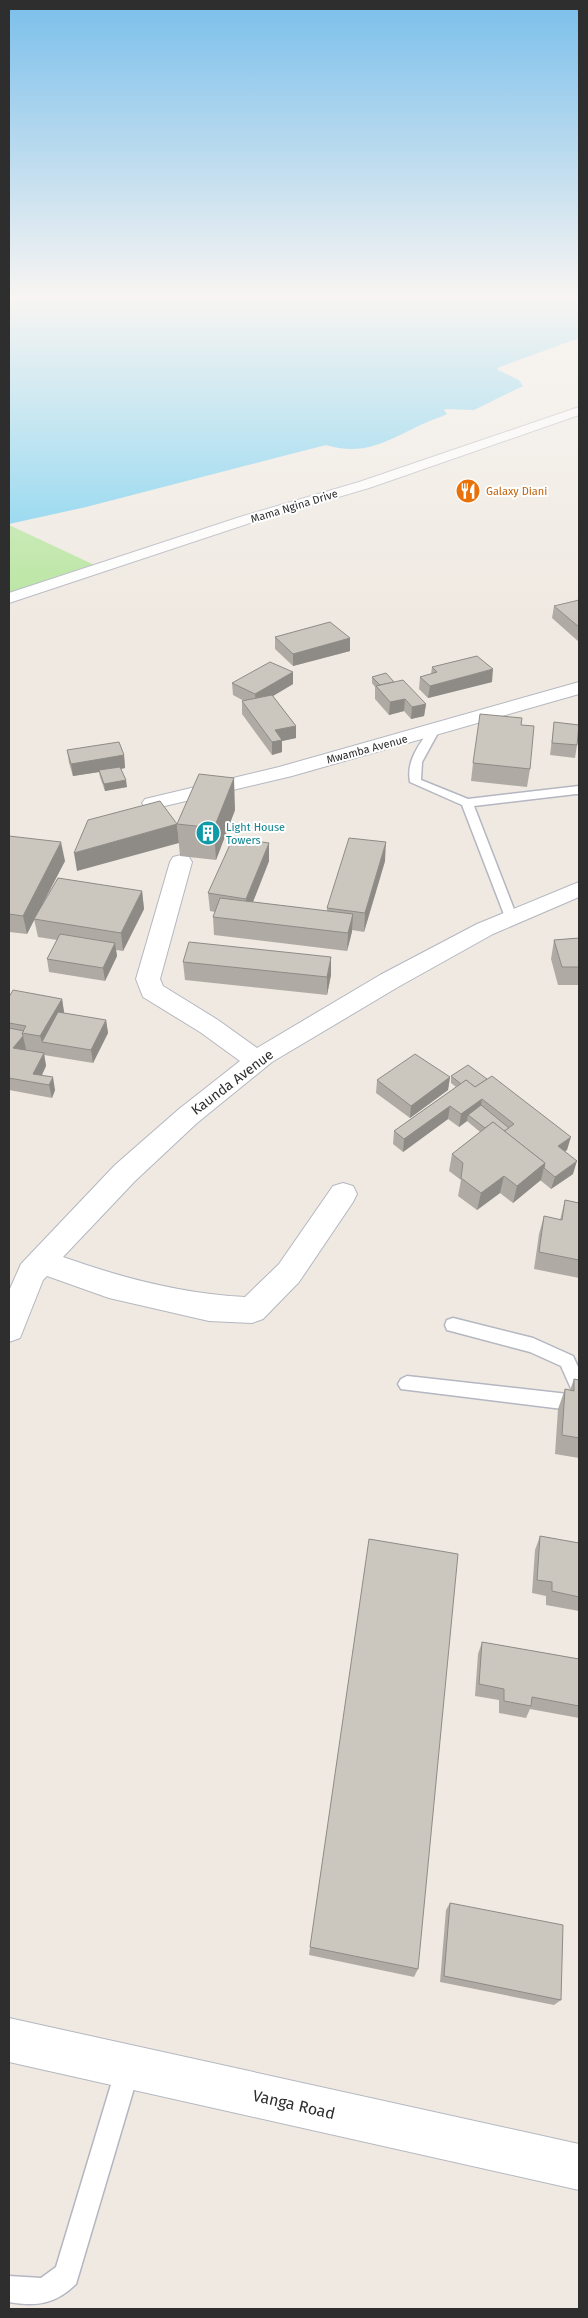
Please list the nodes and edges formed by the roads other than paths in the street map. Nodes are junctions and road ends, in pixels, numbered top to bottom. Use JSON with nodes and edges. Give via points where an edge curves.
{"nodes":[{"id":1,"x":579,"y":411,"type":"edge"},
{"id":2,"x":9,"y":598,"type":"edge"},
{"id":3,"x":579,"y":688,"type":"edge"},
{"id":4,"x":434,"y":731,"type":"junction"},
{"id":5,"x":579,"y":789,"type":"edge"},
{"id":6,"x":152,"y":803,"type":"edge"},
{"id":7,"x":467,"y":803,"type":"junction"},
{"id":8,"x":181,"y":862,"type":"dead end"},
{"id":9,"x":579,"y":889,"type":"edge"},
{"id":10,"x":511,"y":917,"type":"junction"},
{"id":11,"x":257,"y":1060,"type":"junction"},
{"id":12,"x":343,"y":1194,"type":"dead end"},
{"id":13,"x":27,"y":1268,"type":"edge"},
{"id":14,"x":453,"y":1325,"type":"dead end"},
{"id":15,"x":9,"y":1329,"type":"edge"},
{"id":16,"x":407,"y":1384,"type":"dead end"},
{"id":17,"x":579,"y":1388,"type":"edge"},
{"id":18,"x":579,"y":1403,"type":"edge"},
{"id":19,"x":9,"y":2040,"type":"edge"},
{"id":20,"x":128,"y":2067,"type":"junction"},
{"id":21,"x":579,"y":2167,"type":"edge"},
{"id":22,"x":9,"y":2289,"type":"edge"}],
"edges":[{"from":1,"to":2,"type":"street","name":"Mama Ngina Drive","via":[[364,485],[248,519]]},
{"from":3,"to":4,"type":"street","name":"Mwamba Avenue"},
{"from":4,"to":6,"type":"street","name":"Mwamba Avenue","via":[[247,782]]},
{"from":4,"to":7,"type":"lane","via":[[423,746],[413,772],[416,782]]},
{"from":5,"to":7,"type":"lane"},
{"from":7,"to":10,"type":"lane"},
{"from":8,"to":11,"type":"street","via":[[148,979],[152,991]]},
{"from":9,"to":10,"type":"street","name":"Kaunda Avenue"},
{"from":10,"to":11,"type":"street","name":"Kaunda Avenue","via":[[388,982]]},
{"from":11,"to":13,"type":"street","name":"Kaunda Avenue","via":[[125,1172]]},
{"from":12,"to":13,"type":"street","via":[[289,1272],[252,1310],[208,1308]]},
{"from":13,"to":15,"type":"street","name":"Kaunda Avenue"},
{"from":14,"to":17,"type":"lane","via":[[534,1345],[567,1361]]},
{"from":16,"to":18,"type":"lane"},
{"from":19,"to":20,"type":"street","name":"Vanga Road"},
{"from":20,"to":21,"type":"street","name":"Vanga Road"},
{"from":20,"to":22,"type":"lane","via":[[67,2275],[55,2288],[31,2293]]}]}
